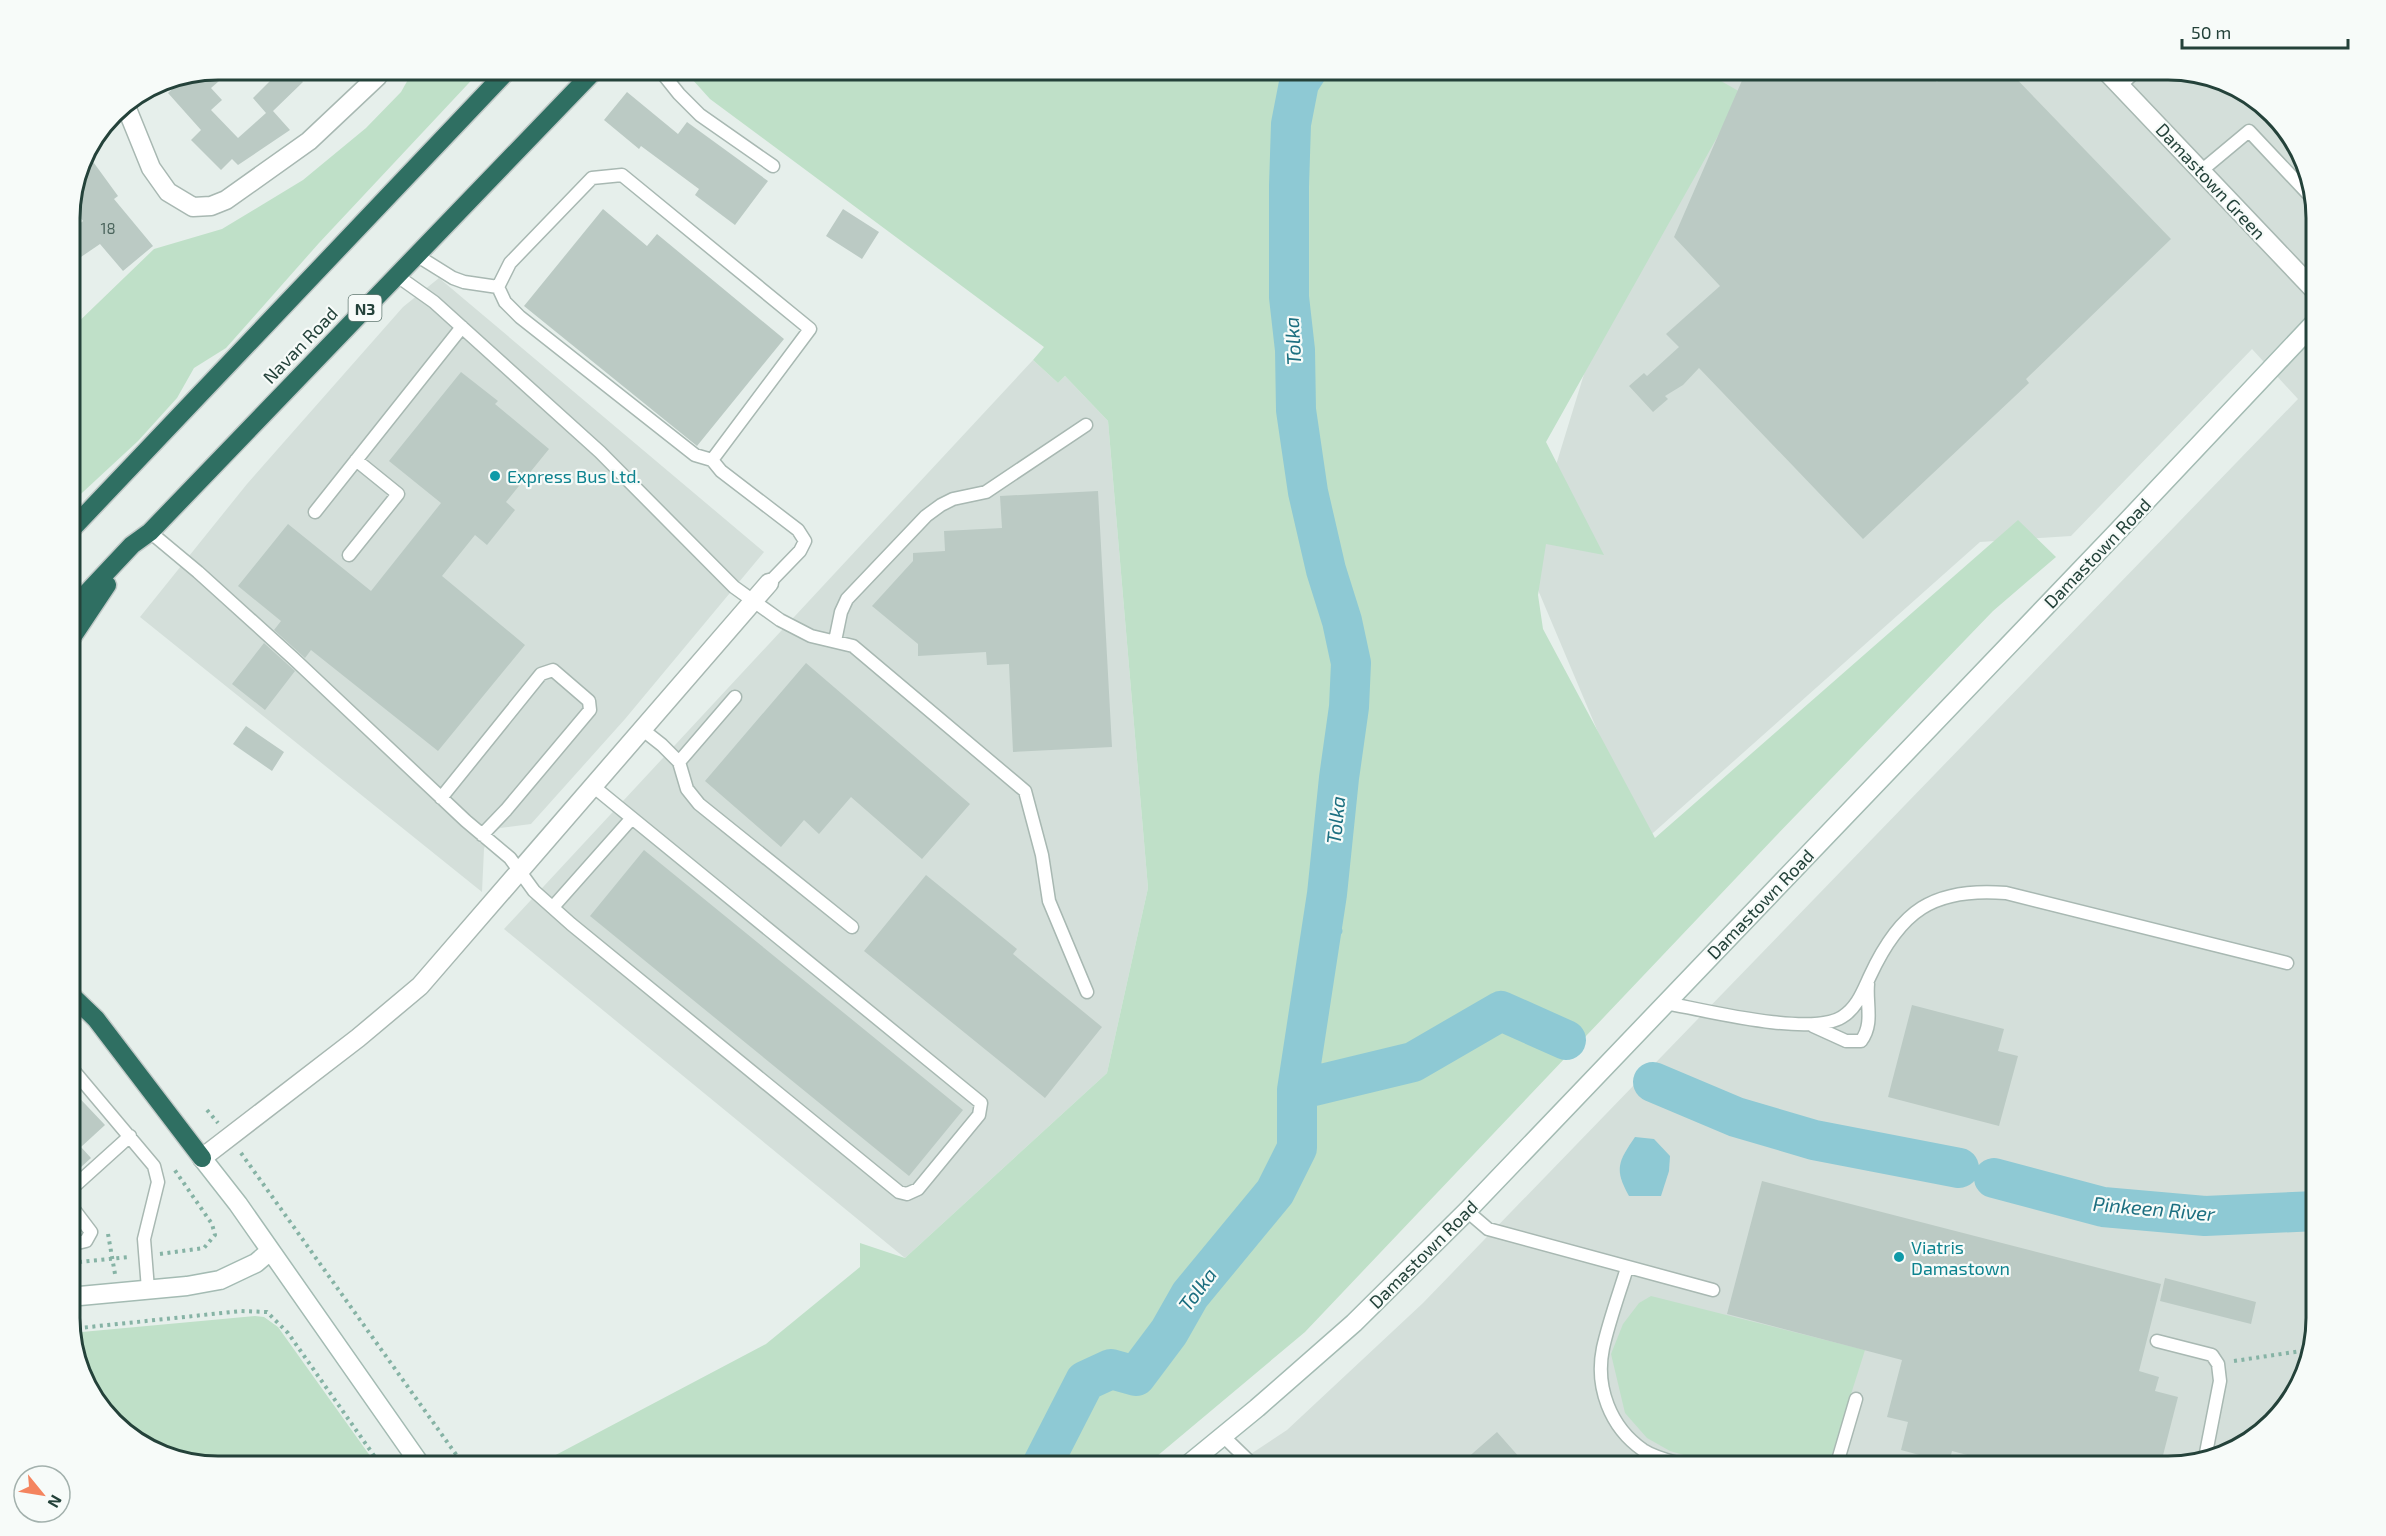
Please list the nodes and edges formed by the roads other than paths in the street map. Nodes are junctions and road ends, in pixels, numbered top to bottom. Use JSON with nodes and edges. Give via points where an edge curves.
{"nodes":[{"id":1,"x":374,"y":80,"type":"edge"},
{"id":2,"x":499,"y":80,"type":"edge"},
{"id":3,"x":585,"y":80,"type":"edge"},
{"id":4,"x":668,"y":80,"type":"edge"},
{"id":5,"x":2116,"y":80,"type":"edge"},
{"id":6,"x":2126,"y":80,"type":"edge"},
{"id":7,"x":2121,"y":85,"type":"junction"},
{"id":8,"x":128,"y":112,"type":"edge"},
{"id":9,"x":773,"y":166,"type":"dead end"},
{"id":10,"x":2201,"y":171,"type":"junction"},
{"id":11,"x":2304,"y":189,"type":"edge"},
{"id":12,"x":416,"y":255,"type":"junction"},
{"id":13,"x":396,"y":275,"type":"junction"},
{"id":14,"x":2306,"y":282,"type":"edge"},
{"id":15,"x":498,"y":287,"type":"junction"},
{"id":16,"x":462,"y":327,"type":"junction"},
{"id":17,"x":2306,"y":332,"type":"edge"},
{"id":18,"x":1086,"y":425,"type":"dead end"},
{"id":19,"x":357,"y":460,"type":"junction"},
{"id":20,"x":712,"y":460,"type":"junction"},
{"id":21,"x":315,"y":512,"type":"dead end"},
{"id":22,"x":80,"y":520,"type":"edge"},
{"id":23,"x":150,"y":532,"type":"junction"},
{"id":24,"x":132,"y":545,"type":"junction"},
{"id":25,"x":350,"y":555,"type":"dead end"},
{"id":26,"x":769,"y":583,"type":"joint"},
{"id":27,"x":80,"y":600,"type":"edge"},
{"id":28,"x":753,"y":602,"type":"junction"},
{"id":29,"x":80,"y":625,"type":"edge"},
{"id":30,"x":835,"y":642,"type":"junction"},
{"id":31,"x":735,"y":696,"type":"dead end"},
{"id":32,"x":643,"y":730,"type":"junction"},
{"id":33,"x":679,"y":762,"type":"junction"},
{"id":34,"x":594,"y":787,"type":"junction"},
{"id":35,"x":441,"y":798,"type":"junction"},
{"id":36,"x":632,"y":818,"type":"junction"},
{"id":37,"x":482,"y":835,"type":"junction"},
{"id":38,"x":519,"y":873,"type":"junction"},
{"id":39,"x":553,"y":907,"type":"junction"},
{"id":40,"x":852,"y":927,"type":"dead end"},
{"id":41,"x":2288,"y":963,"type":"dead end"},
{"id":42,"x":1868,"y":980,"type":"junction"},
{"id":43,"x":1087,"y":992,"type":"dead end"},
{"id":44,"x":1666,"y":1003,"type":"junction"},
{"id":45,"x":80,"y":1004,"type":"edge"},
{"id":46,"x":1804,"y":1024,"type":"junction"},
{"id":47,"x":80,"y":1078,"type":"edge"},
{"id":48,"x":130,"y":1136,"type":"junction"},
{"id":49,"x":202,"y":1158,"type":"junction"},
{"id":50,"x":80,"y":1181,"type":"edge"},
{"id":51,"x":1467,"y":1210,"type":"junction"},
{"id":52,"x":80,"y":1218,"type":"edge"},
{"id":53,"x":80,"y":1242,"type":"edge"},
{"id":54,"x":270,"y":1251,"type":"junction"},
{"id":55,"x":1627,"y":1268,"type":"junction"},
{"id":56,"x":148,"y":1289,"type":"junction"},
{"id":57,"x":1713,"y":1290,"type":"dead end"},
{"id":58,"x":80,"y":1296,"type":"edge"},
{"id":59,"x":2157,"y":1341,"type":"dead end"},
{"id":60,"x":1856,"y":1399,"type":"dead end"},
{"id":61,"x":1223,"y":1436,"type":"junction"},
{"id":62,"x":2206,"y":1451,"type":"edge"},
{"id":63,"x":414,"y":1456,"type":"edge"},
{"id":64,"x":1198,"y":1456,"type":"edge"},
{"id":65,"x":1244,"y":1456,"type":"edge"},
{"id":66,"x":1656,"y":1456,"type":"edge"},
{"id":67,"x":1839,"y":1456,"type":"edge"}],
"edges":[{"from":1,"to":8,"type":"street","via":[[309,141],[226,200],[211,206],[193,207],[168,192],[151,168]]},
{"from":2,"to":22,"type":"highway"},
{"from":3,"to":12,"type":"highway","name":"Navan Road","number":"N3"},
{"from":4,"to":9,"type":"lane","via":[[700,116]]},
{"from":5,"to":7,"type":"street","name":"Damastown Green"},
{"from":6,"to":7,"type":"lane"},
{"from":7,"to":10,"type":"street","name":"Damastown Green"},
{"from":10,"to":11,"type":"lane","via":[[2249,131]]},
{"from":10,"to":14,"type":"street","name":"Damastown Green"},
{"from":12,"to":13,"type":"highway","name":"Navan Road","number":"N3"},
{"from":12,"to":15,"type":"lane","via":[[453,278]]},
{"from":13,"to":16,"type":"lane"},
{"from":13,"to":23,"type":"highway","name":"Navan Road","number":"N3"},
{"from":15,"to":20,"type":"lane","via":[[505,302],[520,317],[695,455]]},
{"from":15,"to":20,"type":"lane","via":[[510,263],[592,178],[622,175],[810,329]]},
{"from":16,"to":19,"type":"lane"},
{"from":16,"to":28,"type":"lane","via":[[600,452],[723,578]]},
{"from":17,"to":44,"type":"street","name":"Damastown Road"},
{"from":18,"to":30,"type":"lane","via":[[986,492],[953,499],[926,516],[847,599]]},
{"from":19,"to":21,"type":"lane"},
{"from":19,"to":25,"type":"lane","via":[[398,494]]},
{"from":20,"to":26,"type":"lane","via":[[798,530],[805,541]]},
{"from":23,"to":24,"type":"highway","name":"Navan Road","number":"N3"},
{"from":23,"to":35,"type":"lane","via":[[285,650]]},
{"from":24,"to":27,"type":"highway","number":"N3"},
{"from":24,"to":29,"type":"highway"},
{"from":26,"to":28,"type":"street"},
{"from":28,"to":30,"type":"lane","via":[[811,636]]},
{"from":28,"to":32,"type":"street"},
{"from":30,"to":43,"type":"lane","via":[[853,646],[1025,791],[1049,901]]},
{"from":31,"to":33,"type":"lane"},
{"from":32,"to":33,"type":"lane"},
{"from":32,"to":34,"type":"street"},
{"from":33,"to":40,"type":"lane","via":[[687,789],[699,804]]},
{"from":34,"to":36,"type":"lane"},
{"from":34,"to":38,"type":"street"},
{"from":35,"to":37,"type":"lane"},
{"from":35,"to":37,"type":"lane","via":[[541,674],[553,670],[589,701],[590,711]]},
{"from":36,"to":39,"type":"lane"},
{"from":36,"to":39,"type":"lane","via":[[981,1103],[979,1115],[918,1189],[908,1194],[899,1192]]},
{"from":37,"to":38,"type":"lane","via":[[510,858]]},
{"from":38,"to":39,"type":"lane"},
{"from":38,"to":49,"type":"street","via":[[420,986]]},
{"from":41,"to":42,"type":"lane","via":[[2006,893],[1977,891],[1949,895],[1917,910],[1893,933]]},
{"from":42,"to":46,"type":"lane","via":[[1857,1004],[1842,1017],[1826,1023]]},
{"from":42,"to":46,"type":"lane","via":[[1869,1018],[1861,1041],[1846,1041]]},
{"from":44,"to":46,"type":"lane"},
{"from":44,"to":51,"type":"street","name":"Damastown Road"},
{"from":45,"to":49,"type":"highway","via":[[103,1028]]},
{"from":47,"to":48,"type":"lane"},
{"from":48,"to":50,"type":"lane"},
{"from":48,"to":56,"type":"lane","via":[[158,1174],[144,1239]]},
{"from":49,"to":54,"type":"street"},
{"from":51,"to":55,"type":"lane","via":[[1488,1229]]},
{"from":51,"to":61,"type":"street","name":"Damastown Road","via":[[1354,1323]]},
{"from":52,"to":53,"type":"lane","via":[[91,1232],[86,1241]]},
{"from":54,"to":56,"type":"street","via":[[256,1263],[220,1280]]},
{"from":54,"to":63,"type":"street"},
{"from":55,"to":57,"type":"lane"},
{"from":55,"to":66,"type":"lane","via":[[1603,1349],[1604,1398],[1630,1440]]},
{"from":56,"to":58,"type":"street"},
{"from":59,"to":62,"type":"lane","via":[[2212,1355],[2218,1364],[2220,1381]]},
{"from":60,"to":67,"type":"lane"},
{"from":61,"to":64,"type":"street","name":"Damastown Road"},
{"from":61,"to":65,"type":"lane"}]}
